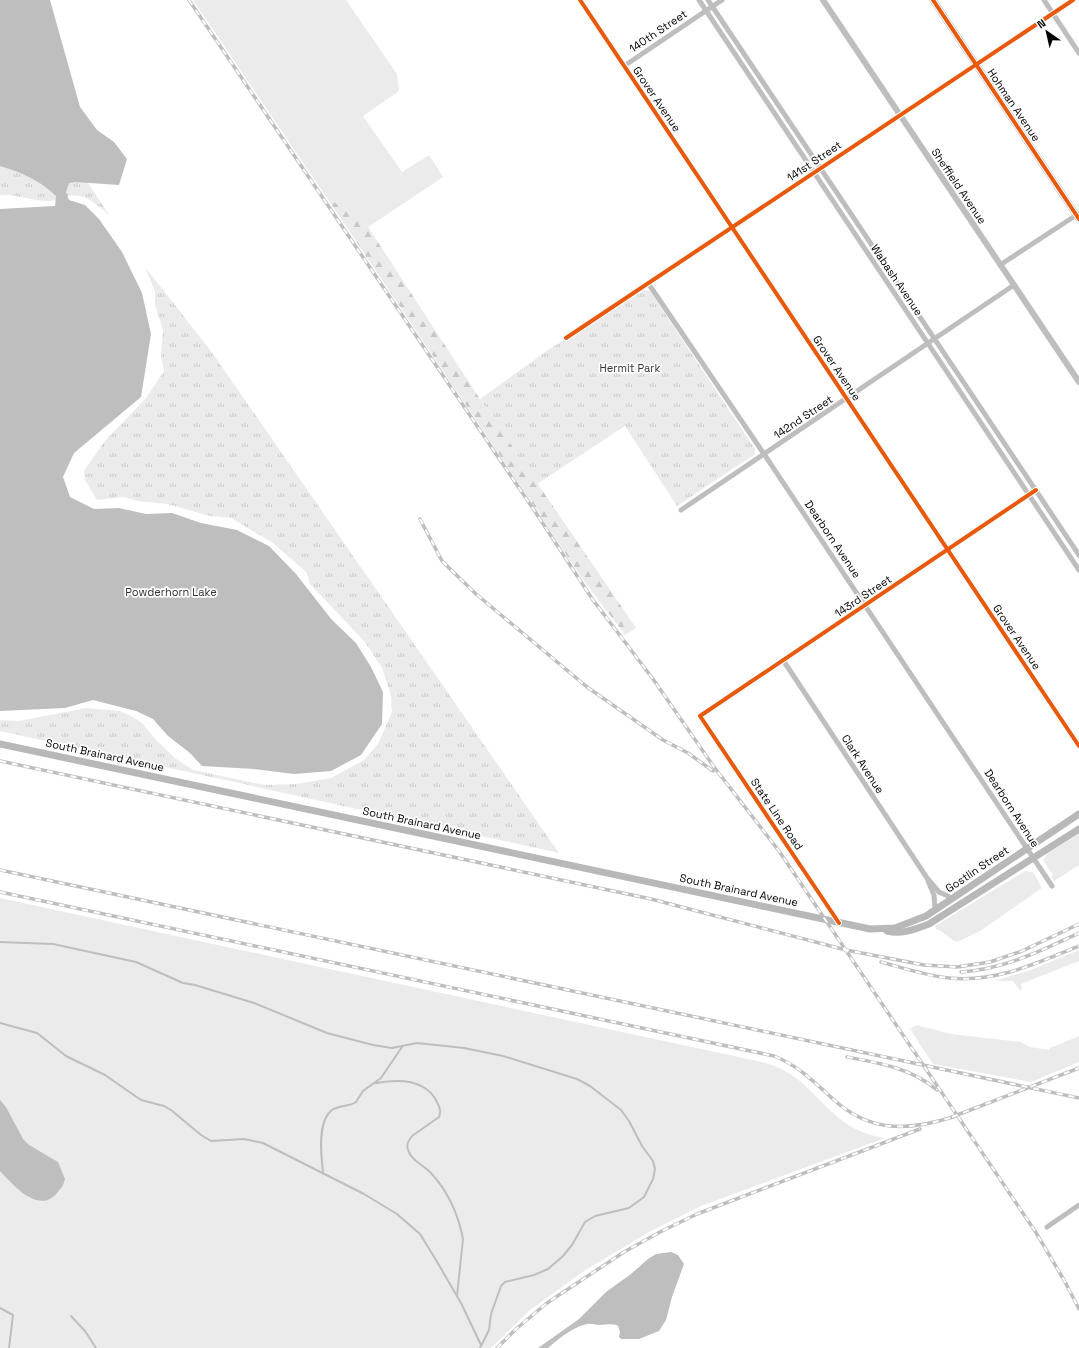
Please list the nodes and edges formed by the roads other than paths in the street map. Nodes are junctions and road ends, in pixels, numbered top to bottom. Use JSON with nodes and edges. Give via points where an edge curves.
{"nodes":[{"id":1,"x":580,"y":0,"type":"edge"},
{"id":2,"x":698,"y":0,"type":"edge"},
{"id":3,"x":708,"y":0,"type":"edge"},
{"id":4,"x":722,"y":0,"type":"edge"},
{"id":5,"x":823,"y":0,"type":"edge"},
{"id":6,"x":933,"y":0,"type":"edge"},
{"id":7,"x":1044,"y":0,"type":"edge"},
{"id":8,"x":1073,"y":0,"type":"edge"},
{"id":9,"x":713,"y":6,"type":"junction"},
{"id":10,"x":706,"y":11,"type":"junction"},
{"id":11,"x":1053,"y":13,"type":"junction"},
{"id":12,"x":1079,"y":53,"type":"edge"},
{"id":13,"x":976,"y":64,"type":"junction"},
{"id":14,"x":624,"y":66,"type":"junction"},
{"id":15,"x":899,"y":114,"type":"junction"},
{"id":16,"x":820,"y":167,"type":"junction"},
{"id":17,"x":813,"y":172,"type":"junction"},
{"id":18,"x":1078,"y":216,"type":"edge"},
{"id":19,"x":732,"y":227,"type":"junction"},
{"id":20,"x":1000,"y":265,"type":"junction"},
{"id":21,"x":648,"y":283,"type":"junction"},
{"id":22,"x":1014,"y":285,"type":"junction"},
{"id":23,"x":566,"y":338,"type":"dead end"},
{"id":24,"x":935,"y":339,"type":"junction"},
{"id":25,"x":928,"y":344,"type":"junction"},
{"id":26,"x":1079,"y":382,"type":"edge"},
{"id":27,"x":847,"y":398,"type":"junction"},
{"id":28,"x":764,"y":454,"type":"junction"},
{"id":29,"x":1036,"y":490,"type":"junction"},
{"id":30,"x":1028,"y":495,"type":"junction"},
{"id":31,"x":681,"y":510,"type":"dead end"},
{"id":32,"x":948,"y":549,"type":"junction"},
{"id":33,"x":1079,"y":555,"type":"edge"},
{"id":34,"x":1079,"y":570,"type":"edge"},
{"id":35,"x":865,"y":605,"type":"junction"},
{"id":36,"x":783,"y":660,"type":"junction"},
{"id":37,"x":700,"y":716,"type":"joint"},
{"id":38,"x":0,"y":744,"type":"edge"},
{"id":39,"x":1079,"y":746,"type":"edge"},
{"id":40,"x":1079,"y":814,"type":"edge"},
{"id":41,"x":1079,"y":829,"type":"edge"},
{"id":42,"x":1027,"y":849,"type":"junction"},
{"id":43,"x":1033,"y":859,"type":"junction"},
{"id":44,"x":927,"y":878,"type":"junction"},
{"id":45,"x":1052,"y":886,"type":"dead end"},
{"id":46,"x":952,"y":898,"type":"junction"},
{"id":47,"x":935,"y":909,"type":"junction"},
{"id":48,"x":839,"y":923,"type":"junction"},
{"id":49,"x":881,"y":929,"type":"junction"},
{"id":50,"x":1079,"y":1205,"type":"edge"},
{"id":51,"x":1047,"y":1227,"type":"dead end"}],
"edges":[{"from":1,"to":14,"type":"street","name":"Grover Avenue"},
{"from":2,"to":10,"type":"street","name":"Wabash Avenue"},
{"from":3,"to":9,"type":"street","name":"Wabash Avenue"},
{"from":4,"to":9,"type":"street","name":"140th Street"},
{"from":5,"to":15,"type":"street","name":"Sheffield Avenue"},
{"from":6,"to":13,"type":"main road","name":"Hohman Avenue"},
{"from":7,"to":11,"type":"street"},
{"from":8,"to":11,"type":"street","name":"141st Street"},
{"from":9,"to":10,"type":"street","name":"140th Street"},
{"from":9,"to":16,"type":"street","name":"Wabash Avenue"},
{"from":10,"to":14,"type":"street","name":"140th Street"},
{"from":10,"to":17,"type":"street","name":"Wabash Avenue"},
{"from":11,"to":12,"type":"street"},
{"from":11,"to":13,"type":"street","name":"141st Street"},
{"from":13,"to":15,"type":"street","name":"141st Street"},
{"from":13,"to":18,"type":"main road","name":"Hohman Avenue"},
{"from":14,"to":19,"type":"street","name":"Grover Avenue"},
{"from":15,"to":16,"type":"street","name":"141st Street"},
{"from":15,"to":20,"type":"street","name":"Sheffield Avenue"},
{"from":16,"to":17,"type":"street","name":"141st Street"},
{"from":16,"to":24,"type":"street","name":"Wabash Avenue"},
{"from":17,"to":19,"type":"street","name":"141st Street"},
{"from":17,"to":25,"type":"street","name":"Wabash Avenue"},
{"from":18,"to":20,"type":"street"},
{"from":19,"to":21,"type":"street","name":"141st Street"},
{"from":19,"to":27,"type":"street","name":"Grover Avenue"},
{"from":20,"to":22,"type":"street","name":"Sheffield Avenue"},
{"from":21,"to":23,"type":"street","name":"141st Street"},
{"from":21,"to":28,"type":"street","name":"Dearborn Avenue"},
{"from":22,"to":24,"type":"street","name":"142nd Street"},
{"from":22,"to":26,"type":"street","name":"Sheffield Avenue"},
{"from":24,"to":25,"type":"street","name":"142nd Street"},
{"from":24,"to":29,"type":"street","name":"Wabash Avenue"},
{"from":25,"to":27,"type":"street","name":"142nd Street"},
{"from":25,"to":30,"type":"street","name":"Wabash Avenue"},
{"from":27,"to":28,"type":"street","name":"142nd Street"},
{"from":27,"to":32,"type":"street","name":"Grover Avenue"},
{"from":28,"to":31,"type":"street","name":"142nd Street"},
{"from":28,"to":35,"type":"street","name":"Dearborn Avenue"},
{"from":29,"to":30,"type":"street","name":"143rd Street"},
{"from":29,"to":33,"type":"street","name":"Wabash Avenue"},
{"from":30,"to":32,"type":"street","name":"143rd Street"},
{"from":30,"to":34,"type":"street","name":"Wabash Avenue"},
{"from":32,"to":35,"type":"street","name":"143rd Street"},
{"from":32,"to":39,"type":"street","name":"Grover Avenue"},
{"from":35,"to":36,"type":"street","name":"143rd Street"},
{"from":35,"to":42,"type":"street","name":"Dearborn Avenue"},
{"from":36,"to":37,"type":"street","name":"143rd Street"},
{"from":36,"to":44,"type":"street","name":"Clark Avenue"},
{"from":37,"to":48,"type":"street","name":"State Line Road"},
{"from":38,"to":48,"type":"main road","name":"South Brainard Avenue"},
{"from":40,"to":42,"type":"main road","name":"Gostlin Street"},
{"from":41,"to":43,"type":"main road","name":"Gostlin Street"},
{"from":42,"to":43,"type":"street","name":"Dearborn Avenue"},
{"from":42,"to":46,"type":"main road","name":"Gostlin Street"},
{"from":43,"to":45,"type":"street","name":"Dearborn Avenue"},
{"from":43,"to":49,"type":"main road","name":"Gostlin Street","via":[[929,924],[906,932],[895,933]]},
{"from":44,"to":46,"type":"street","name":"Clark Avenue","via":[[939,892]]},
{"from":44,"to":47,"type":"street","name":"Clark Avenue","via":[[934,895]]},
{"from":46,"to":47,"type":"main road","name":"Gostlin Street"},
{"from":47,"to":49,"type":"main road","name":"Gostlin Street","via":[[904,925]]},
{"from":48,"to":49,"type":"main road","name":"Gostlin Street"},
{"from":50,"to":51,"type":"street"}]}
